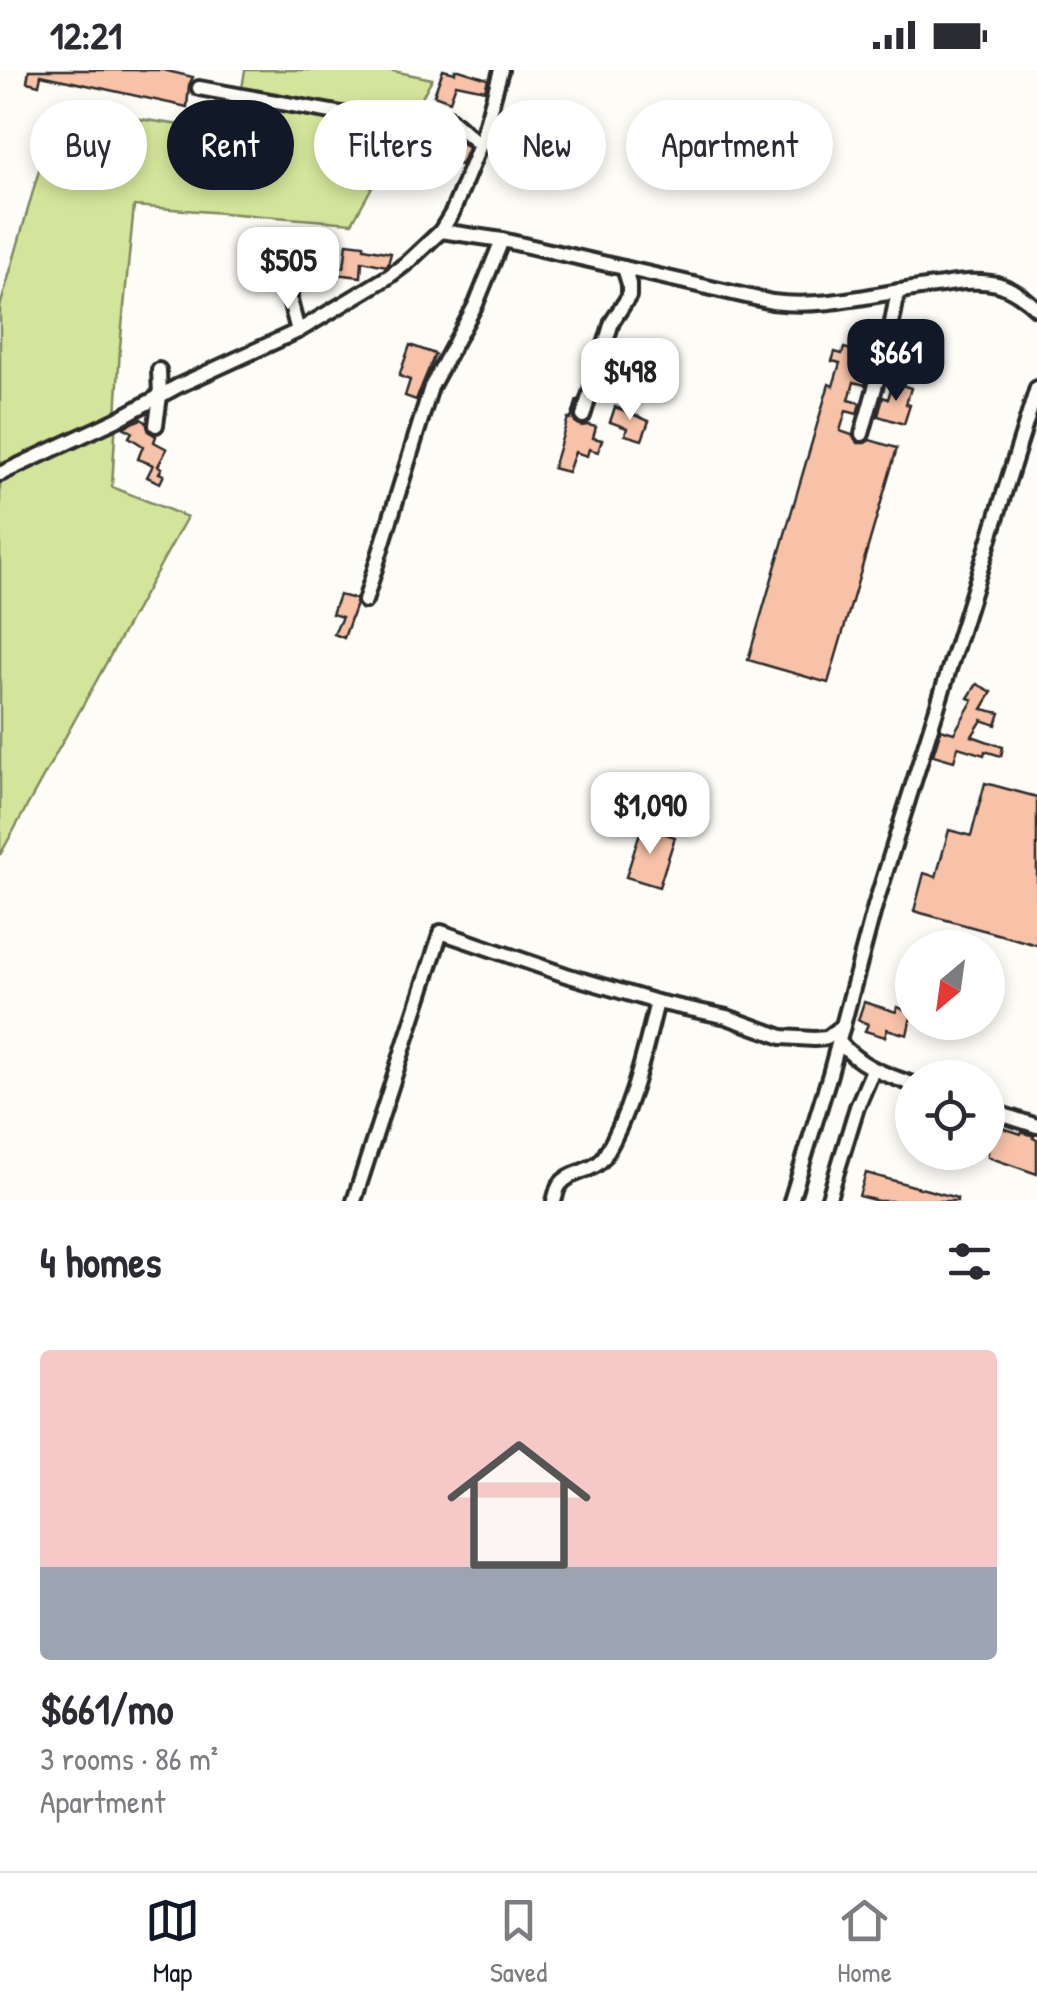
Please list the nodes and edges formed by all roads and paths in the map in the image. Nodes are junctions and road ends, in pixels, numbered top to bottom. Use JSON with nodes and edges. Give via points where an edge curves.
{"nodes":[{"id":1,"x":502,"y":70,"type":"edge"},
{"id":2,"x":198,"y":88,"type":"dead end"},
{"id":3,"x":480,"y":145,"type":"junction"},
{"id":4,"x":441,"y":231,"type":"junction"},
{"id":5,"x":502,"y":240,"type":"junction"},
{"id":6,"x":624,"y":268,"type":"junction"},
{"id":7,"x":290,"y":286,"type":"dead end"},
{"id":8,"x":898,"y":291,"type":"junction"},
{"id":9,"x":1037,"y":309,"type":"edge"},
{"id":10,"x":298,"y":331,"type":"junction"},
{"id":11,"x":159,"y":370,"type":"dead end"},
{"id":12,"x":1037,"y":388,"type":"edge"},
{"id":13,"x":160,"y":396,"type":"junction"},
{"id":14,"x":584,"y":416,"type":"dead end"},
{"id":15,"x":156,"y":424,"type":"dead end"},
{"id":16,"x":862,"y":434,"type":"dead end"},
{"id":17,"x":0,"y":474,"type":"edge"},
{"id":18,"x":366,"y":601,"type":"dead end"},
{"id":19,"x":658,"y":1002,"type":"junction"},
{"id":20,"x":843,"y":1026,"type":"junction"},
{"id":21,"x":839,"y":1042,"type":"junction"},
{"id":22,"x":873,"y":1070,"type":"junction"},
{"id":23,"x":895,"y":1078,"type":"edge"},
{"id":24,"x":1005,"y":1116,"type":"edge"},
{"id":25,"x":1037,"y":1126,"type":"edge"},
{"id":26,"x":354,"y":1201,"type":"edge"},
{"id":27,"x":554,"y":1201,"type":"edge"},
{"id":28,"x":791,"y":1201,"type":"edge"},
{"id":29,"x":828,"y":1201,"type":"edge"}],
"edges":[{"from":1,"to":3,"type":"street"},
{"from":2,"to":3,"type":"street","via":[[370,118],[395,110],[426,113],[455,121]]},
{"from":3,"to":4,"type":"street"},
{"from":4,"to":5,"type":"street"},
{"from":4,"to":10,"type":"street","via":[[388,277]]},
{"from":5,"to":6,"type":"street"},
{"from":5,"to":18,"type":"street","via":[[431,387]]},
{"from":6,"to":8,"type":"street","via":[[800,305]]},
{"from":6,"to":14,"type":"street","via":[[629,296],[612,322]]},
{"from":7,"to":10,"type":"street"},
{"from":8,"to":9,"type":"street","via":[[973,281],[1000,285]]},
{"from":8,"to":16,"type":"street"},
{"from":10,"to":13,"type":"street"},
{"from":11,"to":13,"type":"street"},
{"from":12,"to":20,"type":"street"},
{"from":13,"to":15,"type":"street"},
{"from":13,"to":17,"type":"street"},
{"from":19,"to":20,"type":"street","via":[[782,1037],[827,1038]]},
{"from":19,"to":26,"type":"street","via":[[440,932]]},
{"from":19,"to":27,"type":"street","via":[[637,1078],[602,1162],[560,1184]]},
{"from":20,"to":21,"type":"street"},
{"from":21,"to":22,"type":"street"},
{"from":21,"to":28,"type":"street"},
{"from":22,"to":23,"type":"street"},
{"from":22,"to":29,"type":"street"},
{"from":24,"to":25,"type":"street"}]}
